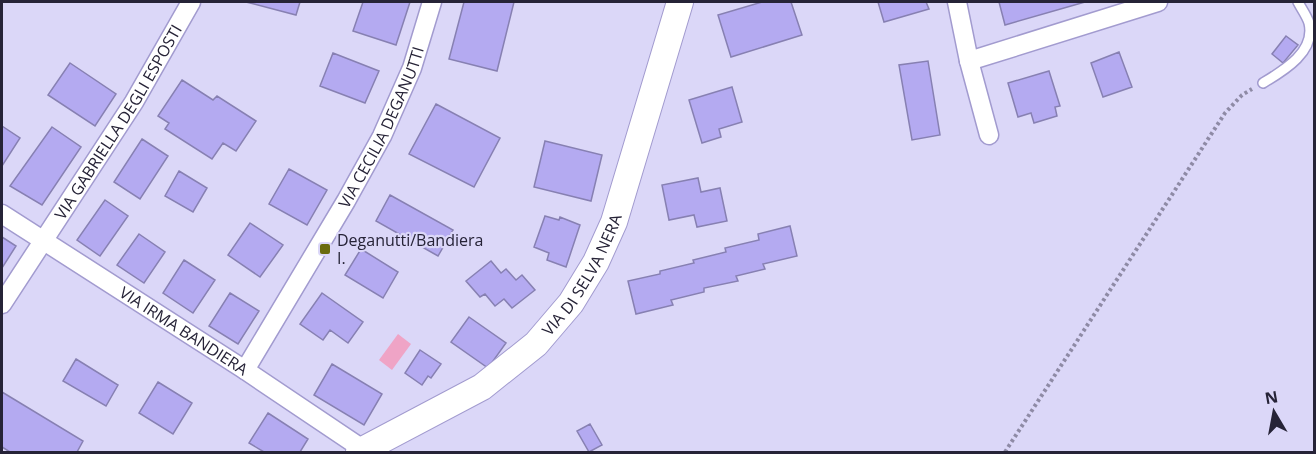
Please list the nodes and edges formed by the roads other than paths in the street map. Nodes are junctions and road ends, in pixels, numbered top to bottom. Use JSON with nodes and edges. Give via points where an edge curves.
{"nodes":[{"id":1,"x":191,"y":2,"type":"edge"},
{"id":2,"x":432,"y":2,"type":"edge"},
{"id":3,"x":680,"y":2,"type":"edge"},
{"id":4,"x":957,"y":2,"type":"edge"},
{"id":5,"x":1158,"y":2,"type":"edge"},
{"id":6,"x":1298,"y":2,"type":"edge"},
{"id":7,"x":1312,"y":25,"type":"edge"},
{"id":8,"x":969,"y":61,"type":"junction"},
{"id":9,"x":1263,"y":83,"type":"road end"},
{"id":10,"x":989,"y":135,"type":"dead end"},
{"id":11,"x":2,"y":214,"type":"edge"},
{"id":12,"x":44,"y":241,"type":"junction"},
{"id":13,"x":2,"y":304,"type":"edge"},
{"id":14,"x":245,"y":370,"type":"junction"},
{"id":15,"x":362,"y":451,"type":"edge"}],
"edges":[{"from":1,"to":12,"type":"street","name":"VIA GABRIELLA DEGLI ESPOSTI","via":[[134,102]]},
{"from":2,"to":14,"type":"street","name":"VIA CECILIA DEGANUTTI","via":[[412,68],[382,136]]},
{"from":3,"to":15,"type":"street","name":"VIA DI SELVA NERA","via":[[614,222],[571,303],[536,344],[488,382]]},
{"from":4,"to":8,"type":"street"},
{"from":5,"to":8,"type":"street"},
{"from":6,"to":7,"type":"lane"},
{"from":7,"to":9,"type":"lane","via":[[1300,56]]},
{"from":8,"to":10,"type":"street"},
{"from":11,"to":12,"type":"street","name":"VIA IRMA BANDIERA"},
{"from":12,"to":13,"type":"street","name":"VIA GABRIELLA DEGLI ESPOSTI"},
{"from":12,"to":14,"type":"street","name":"VIA IRMA BANDIERA"},
{"from":14,"to":15,"type":"street","name":"VIA IRMA BANDIERA"}]}
